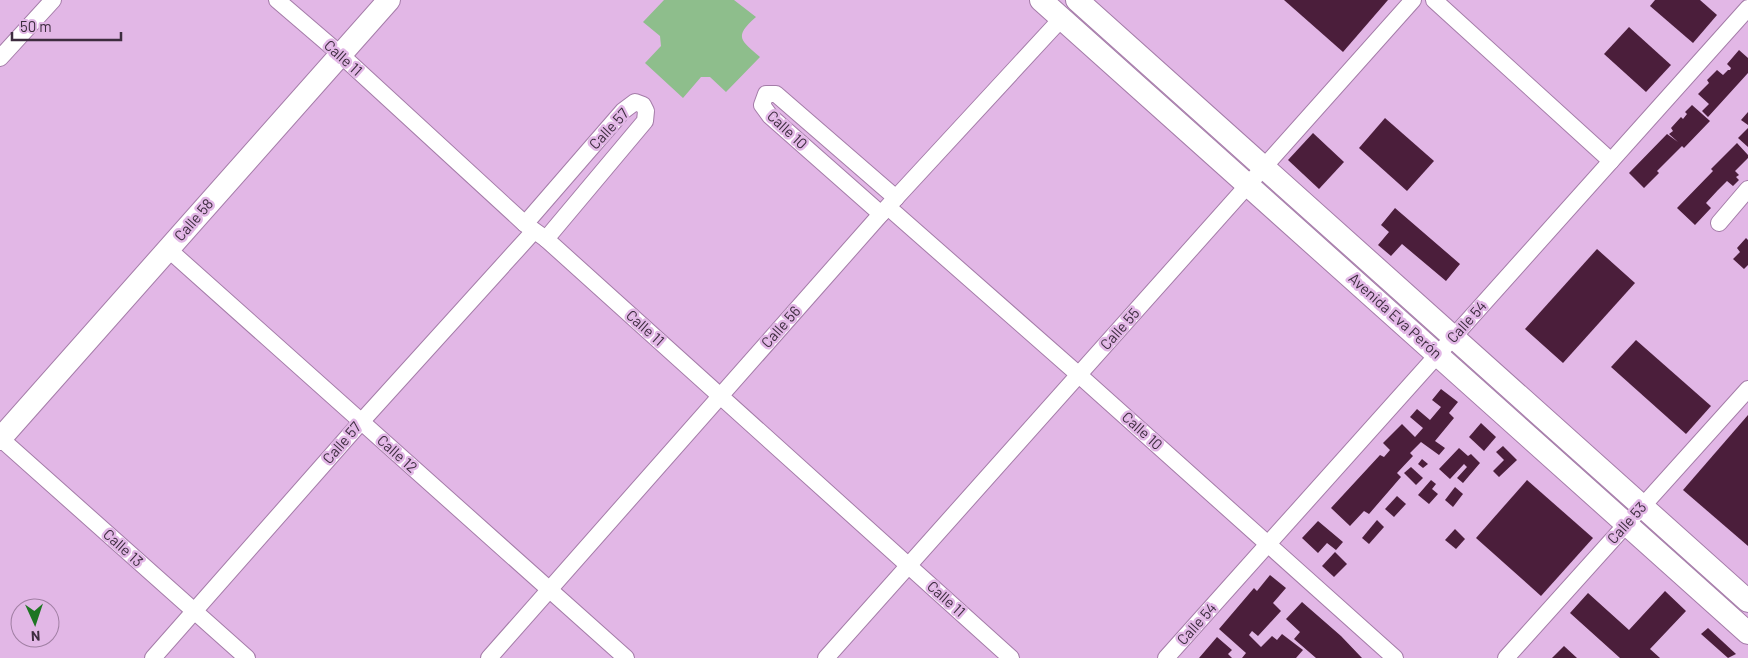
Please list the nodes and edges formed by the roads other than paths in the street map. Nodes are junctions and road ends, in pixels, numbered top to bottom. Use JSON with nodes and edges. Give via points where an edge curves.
{"nodes":[{"id":1,"x":53,"y":0,"type":"edge"},
{"id":2,"x":278,"y":0,"type":"edge"},
{"id":3,"x":388,"y":0,"type":"edge"},
{"id":4,"x":1041,"y":0,"type":"edge"},
{"id":5,"x":1077,"y":0,"type":"edge"},
{"id":6,"x":1414,"y":0,"type":"edge"},
{"id":7,"x":1434,"y":0,"type":"edge"},
{"id":8,"x":1748,"y":8,"type":"edge"},
{"id":9,"x":1062,"y":18,"type":"junction"},
{"id":10,"x":340,"y":54,"type":"junction"},
{"id":11,"x":0,"y":58,"type":"edge"},
{"id":12,"x":1611,"y":161,"type":"junction"},
{"id":13,"x":1264,"y":168,"type":"junction"},
{"id":14,"x":1248,"y":185,"type":"junction"},
{"id":15,"x":1748,"y":189,"type":"edge"},
{"id":16,"x":888,"y":206,"type":"junction"},
{"id":17,"x":1719,"y":223,"type":"dead end"},
{"id":18,"x":535,"y":231,"type":"junction"},
{"id":19,"x":168,"y":249,"type":"junction"},
{"id":20,"x":1453,"y":337,"type":"junction"},
{"id":21,"x":1437,"y":355,"type":"junction"},
{"id":22,"x":1079,"y":375,"type":"junction"},
{"id":23,"x":1748,"y":389,"type":"edge"},
{"id":24,"x":720,"y":396,"type":"junction"},
{"id":25,"x":361,"y":422,"type":"junction"},
{"id":26,"x":0,"y":439,"type":"edge"},
{"id":27,"x":1642,"y":506,"type":"junction"},
{"id":28,"x":1626,"y":524,"type":"junction"},
{"id":29,"x":1268,"y":544,"type":"junction"},
{"id":30,"x":908,"y":566,"type":"junction"},
{"id":31,"x":550,"y":590,"type":"junction"},
{"id":32,"x":1748,"y":601,"type":"edge"},
{"id":33,"x":194,"y":612,"type":"junction"},
{"id":34,"x":1748,"y":633,"type":"edge"},
{"id":35,"x":153,"y":658,"type":"edge"},
{"id":36,"x":247,"y":658,"type":"edge"},
{"id":37,"x":489,"y":658,"type":"edge"},
{"id":38,"x":626,"y":658,"type":"edge"},
{"id":39,"x":826,"y":658,"type":"edge"},
{"id":40,"x":1011,"y":658,"type":"edge"},
{"id":41,"x":1166,"y":658,"type":"edge"},
{"id":42,"x":1395,"y":658,"type":"edge"},
{"id":43,"x":1506,"y":658,"type":"edge"}],
"edges":[{"from":1,"to":11,"type":"street"},
{"from":2,"to":10,"type":"street","name":"Calle 11"},
{"from":3,"to":10,"type":"main road","name":"Calle 58"},
{"from":4,"to":9,"type":"main road","name":"Avenida Eva Perón"},
{"from":5,"to":9,"type":"main road","name":"Calle 56"},
{"from":5,"to":13,"type":"main road","name":"Avenida Eva Perón"},
{"from":6,"to":13,"type":"street","name":"Calle 55"},
{"from":7,"to":12,"type":"street"},
{"from":8,"to":12,"type":"street","name":"Calle 54"},
{"from":9,"to":14,"type":"main road","name":"Avenida Eva Perón"},
{"from":9,"to":16,"type":"street","name":"Calle 56"},
{"from":10,"to":18,"type":"street","name":"Calle 11"},
{"from":10,"to":19,"type":"main road","name":"Calle 58"},
{"from":12,"to":20,"type":"street","name":"Calle 54"},
{"from":13,"to":14,"type":"street","name":"Calle 55"},
{"from":13,"to":20,"type":"main road","name":"Avenida Eva Perón"},
{"from":14,"to":21,"type":"main road","name":"Avenida Eva Perón"},
{"from":14,"to":22,"type":"street","name":"Calle 55"},
{"from":15,"to":17,"type":"street"},
{"from":16,"to":16,"type":"street","name":"Calle 10","via":[[776,94],[766,94],[762,105],[770,116]]},
{"from":16,"to":22,"type":"street","name":"Calle 10"},
{"from":16,"to":24,"type":"street","name":"Calle 56"},
{"from":18,"to":18,"type":"street","name":"Calle 57","via":[[645,121],[643,105],[635,102],[623,111]]},
{"from":18,"to":24,"type":"street","name":"Calle 11"},
{"from":18,"to":25,"type":"street","name":"Calle 57"},
{"from":19,"to":25,"type":"street","name":"Calle 12"},
{"from":19,"to":26,"type":"main road","name":"Calle 58"},
{"from":20,"to":21,"type":"street","name":"Calle 54"},
{"from":20,"to":27,"type":"main road","name":"Avenida Eva Perón"},
{"from":21,"to":28,"type":"main road","name":"Avenida Eva Perón"},
{"from":21,"to":29,"type":"street","name":"Calle 54"},
{"from":22,"to":29,"type":"street","name":"Calle 10"},
{"from":22,"to":30,"type":"street","name":"Calle 55"},
{"from":23,"to":27,"type":"street","name":"Calle 53"},
{"from":24,"to":30,"type":"street","name":"Calle 11"},
{"from":24,"to":31,"type":"street","name":"Calle 56"},
{"from":25,"to":31,"type":"street","name":"Calle 12"},
{"from":25,"to":33,"type":"street","name":"Calle 57"},
{"from":26,"to":33,"type":"street","name":"Calle 13"},
{"from":27,"to":28,"type":"street","name":"Calle 53"},
{"from":27,"to":32,"type":"main road","name":"Avenida Eva Perón"},
{"from":28,"to":34,"type":"main road","name":"Avenida Eva Perón"},
{"from":28,"to":43,"type":"street","name":"Calle 53"},
{"from":29,"to":41,"type":"street","name":"Calle 54"},
{"from":29,"to":42,"type":"street","name":"Calle 10"},
{"from":30,"to":39,"type":"street","name":"Calle 55"},
{"from":30,"to":40,"type":"street","name":"Calle 11"},
{"from":31,"to":37,"type":"street","name":"Calle 56"},
{"from":31,"to":38,"type":"street","name":"Calle 12"},
{"from":33,"to":35,"type":"street","name":"Calle 57"},
{"from":33,"to":36,"type":"street","name":"Calle 13"}]}
